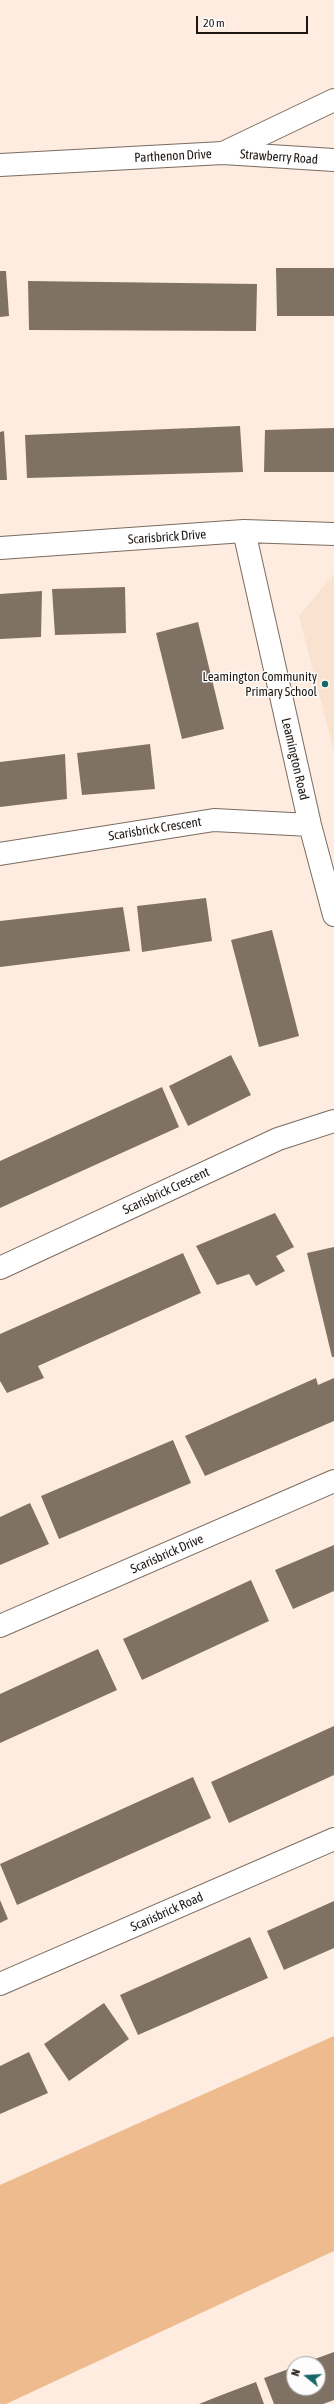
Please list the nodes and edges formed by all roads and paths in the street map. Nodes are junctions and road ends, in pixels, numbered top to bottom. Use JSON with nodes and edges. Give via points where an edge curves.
{"nodes":[{"id":1,"x":334,"y":100,"type":"edge"},
{"id":2,"x":223,"y":153,"type":"junction"},
{"id":3,"x":334,"y":160,"type":"edge"},
{"id":4,"x":0,"y":165,"type":"edge"},
{"id":5,"x":244,"y":531,"type":"junction"},
{"id":6,"x":334,"y":534,"type":"edge"},
{"id":7,"x":0,"y":548,"type":"edge"},
{"id":8,"x":310,"y":825,"type":"junction"},
{"id":9,"x":0,"y":854,"type":"edge"},
{"id":10,"x":334,"y":915,"type":"edge"},
{"id":11,"x":334,"y":1121,"type":"edge"},
{"id":12,"x":0,"y":1268,"type":"edge"},
{"id":13,"x":334,"y":1481,"type":"edge"},
{"id":14,"x":0,"y":1626,"type":"edge"},
{"id":15,"x":334,"y":1839,"type":"edge"},
{"id":16,"x":0,"y":1984,"type":"edge"}],
"edges":[{"from":1,"to":2,"type":"street","name":"Parthenon Drive"},
{"from":2,"to":3,"type":"street","name":"Strawberry Road"},
{"from":2,"to":4,"type":"street","name":"Parthenon Drive"},
{"from":5,"to":6,"type":"street","name":"Scarisbrick Drive"},
{"from":5,"to":7,"type":"street","name":"Scarisbrick Drive"},
{"from":5,"to":8,"type":"street","name":"Leamington Road"},
{"from":8,"to":9,"type":"street","name":"Scarisbrick Crescent","via":[[214,820]]},
{"from":8,"to":10,"type":"street","name":"Leamington Road"},
{"from":11,"to":12,"type":"street","name":"Scarisbrick Crescent","via":[[278,1139]]},
{"from":13,"to":14,"type":"street","name":"Scarisbrick Drive"},
{"from":15,"to":16,"type":"street","name":"Scarisbrick Road"}]}
